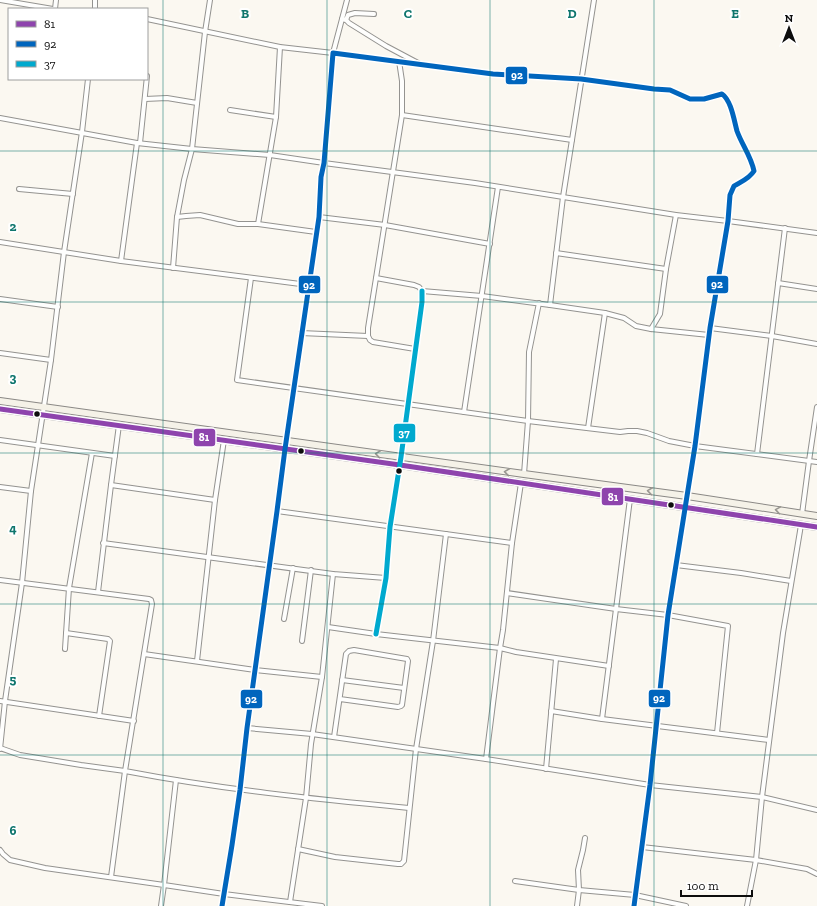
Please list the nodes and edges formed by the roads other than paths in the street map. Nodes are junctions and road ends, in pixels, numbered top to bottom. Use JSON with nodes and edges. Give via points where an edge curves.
{"nodes":[{"id":1,"x":0,"y":0,"type":"edge"},
{"id":2,"x":210,"y":0,"type":"edge"},
{"id":3,"x":347,"y":0,"type":"edge"},
{"id":4,"x":594,"y":0,"type":"edge"},
{"id":5,"x":48,"y":8,"type":"edge"},
{"id":6,"x":374,"y":14,"type":"dead end"},
{"id":7,"x":148,"y":19,"type":"edge"},
{"id":8,"x":344,"y":20,"type":"junction"},
{"id":9,"x":204,"y":32,"type":"junction"},
{"id":10,"x":280,"y":47,"type":"junction"},
{"id":11,"x":333,"y":53,"type":"junction"},
{"id":12,"x":399,"y":61,"type":"junction"},
{"id":13,"x":420,"y":64,"type":"junction"},
{"id":14,"x":581,"y":79,"type":"junction"},
{"id":15,"x":88,"y":80,"type":"edge"},
{"id":16,"x":147,"y":80,"type":"edge"},
{"id":17,"x":145,"y":99,"type":"junction"},
{"id":18,"x":197,"y":103,"type":"junction"},
{"id":19,"x":230,"y":110,"type":"dead end"},
{"id":20,"x":402,"y":115,"type":"junction"},
{"id":21,"x":276,"y":117,"type":"junction"},
{"id":22,"x":0,"y":118,"type":"edge"},
{"id":23,"x":82,"y":132,"type":"junction"},
{"id":24,"x":572,"y":140,"type":"junction"},
{"id":25,"x":139,"y":143,"type":"junction"},
{"id":26,"x":192,"y":149,"type":"junction"},
{"id":27,"x":270,"y":155,"type":"junction"},
{"id":28,"x":324,"y":163,"type":"junction"},
{"id":29,"x":393,"y":172,"type":"junction"},
{"id":30,"x":498,"y":186,"type":"junction"},
{"id":31,"x":19,"y":189,"type":"dead end"},
{"id":32,"x":73,"y":194,"type":"junction"},
{"id":33,"x":563,"y":197,"type":"junction"},
{"id":34,"x":676,"y":215,"type":"junction"},
{"id":35,"x":177,"y":217,"type":"junction"},
{"id":36,"x":319,"y":217,"type":"junction"},
{"id":37,"x":728,"y":221,"type":"junction"},
{"id":38,"x":258,"y":224,"type":"junction"},
{"id":39,"x":384,"y":225,"type":"junction"},
{"id":40,"x":784,"y":228,"type":"junction"},
{"id":41,"x":316,"y":232,"type":"junction"},
{"id":42,"x":817,"y":233,"type":"edge"},
{"id":43,"x":0,"y":242,"type":"edge"},
{"id":44,"x":490,"y":244,"type":"junction"},
{"id":45,"x":64,"y":252,"type":"junction"},
{"id":46,"x":556,"y":253,"type":"junction"},
{"id":47,"x":121,"y":261,"type":"junction"},
{"id":48,"x":173,"y":268,"type":"junction"},
{"id":49,"x":666,"y":269,"type":"junction"},
{"id":50,"x":252,"y":278,"type":"junction"},
{"id":51,"x":376,"y":278,"type":"junction"},
{"id":52,"x":778,"y":283,"type":"junction"},
{"id":53,"x":308,"y":285,"type":"junction"},
{"id":54,"x":817,"y":290,"type":"edge"},
{"id":55,"x":422,"y":291,"type":"junction"},
{"id":56,"x":482,"y":296,"type":"junction"},
{"id":57,"x":0,"y":300,"type":"edge"},
{"id":58,"x":539,"y":303,"type":"junction"},
{"id":59,"x":550,"y":305,"type":"junction"},
{"id":60,"x":58,"y":307,"type":"junction"},
{"id":61,"x":606,"y":313,"type":"junction"},
{"id":62,"x":710,"y":328,"type":"junction"},
{"id":63,"x":651,"y":330,"type":"junction"},
{"id":64,"x":301,"y":333,"type":"junction"},
{"id":65,"x":709,"y":335,"type":"junction"},
{"id":66,"x":368,"y":336,"type":"junction"},
{"id":67,"x":772,"y":336,"type":"junction"},
{"id":68,"x":817,"y":344,"type":"edge"},
{"id":69,"x":415,"y":349,"type":"junction"},
{"id":70,"x":0,"y":353,"type":"edge"},
{"id":71,"x":51,"y":360,"type":"junction"},
{"id":72,"x":293,"y":388,"type":"junction"},
{"id":73,"x":0,"y":401,"type":"edge"},
{"id":74,"x":408,"y":404,"type":"junction"},
{"id":75,"x":45,"y":407,"type":"junction"},
{"id":76,"x":817,"y":407,"type":"edge"},
{"id":77,"x":0,"y":408,"type":"edge"},
{"id":78,"x":464,"y":412,"type":"junction"},
{"id":79,"x":44,"y":414,"type":"junction"},
{"id":80,"x":528,"y":421,"type":"junction"},
{"id":81,"x":119,"y":425,"type":"junction"},
{"id":82,"x":588,"y":428,"type":"junction"},
{"id":83,"x":0,"y":440,"type":"edge"},
{"id":84,"x":224,"y":440,"type":"junction"},
{"id":85,"x":286,"y":441,"type":"junction"},
{"id":86,"x":38,"y":445,"type":"junction"},
{"id":87,"x":695,"y":446,"type":"junction"},
{"id":88,"x":285,"y":449,"type":"junction"},
{"id":89,"x":92,"y":453,"type":"junction"},
{"id":90,"x":757,"y":454,"type":"junction"},
{"id":91,"x":115,"y":456,"type":"junction"},
{"id":92,"x":401,"y":457,"type":"junction"},
{"id":93,"x":809,"y":461,"type":"junction"},
{"id":94,"x":817,"y":462,"type":"edge"},
{"id":95,"x":400,"y":465,"type":"junction"},
{"id":96,"x":524,"y":474,"type":"junction"},
{"id":97,"x":522,"y":483,"type":"junction"},
{"id":98,"x":111,"y":485,"type":"junction"},
{"id":99,"x":0,"y":487,"type":"edge"},
{"id":100,"x":31,"y":491,"type":"junction"},
{"id":101,"x":687,"y":496,"type":"junction"},
{"id":102,"x":630,"y":499,"type":"junction"},
{"id":103,"x":215,"y":500,"type":"junction"},
{"id":104,"x":686,"y":507,"type":"junction"},
{"id":105,"x":277,"y":511,"type":"junction"},
{"id":106,"x":802,"y":514,"type":"junction"},
{"id":107,"x":817,"y":516,"type":"edge"},
{"id":108,"x":801,"y":525,"type":"junction"},
{"id":109,"x":390,"y":527,"type":"junction"},
{"id":110,"x":817,"y":527,"type":"edge"},
{"id":111,"x":446,"y":534,"type":"junction"},
{"id":112,"x":103,"y":543,"type":"junction"},
{"id":113,"x":512,"y":543,"type":"junction"},
{"id":114,"x":208,"y":557,"type":"junction"},
{"id":115,"x":270,"y":565,"type":"junction"},
{"id":116,"x":676,"y":565,"type":"junction"},
{"id":117,"x":293,"y":568,"type":"junction"},
{"id":118,"x":311,"y":570,"type":"junction"},
{"id":119,"x":333,"y":574,"type":"junction"},
{"id":120,"x":386,"y":578,"type":"junction"},
{"id":121,"x":0,"y":580,"type":"edge"},
{"id":122,"x":791,"y":581,"type":"junction"},
{"id":123,"x":22,"y":583,"type":"junction"},
{"id":124,"x":69,"y":588,"type":"junction"},
{"id":125,"x":98,"y":592,"type":"junction"},
{"id":126,"x":507,"y":593,"type":"junction"},
{"id":127,"x":616,"y":609,"type":"junction"},
{"id":128,"x":668,"y":615,"type":"junction"},
{"id":129,"x":284,"y":619,"type":"dead end"},
{"id":130,"x":328,"y":627,"type":"junction"},
{"id":131,"x":66,"y":633,"type":"junction"},
{"id":132,"x":376,"y":634,"type":"junction"},
{"id":133,"x":302,"y":641,"type":"dead end"},
{"id":134,"x":433,"y":641,"type":"junction"},
{"id":135,"x":500,"y":648,"type":"junction"},
{"id":136,"x":65,"y":649,"type":"dead end"},
{"id":137,"x":144,"y":654,"type":"junction"},
{"id":138,"x":556,"y":658,"type":"junction"},
{"id":139,"x":197,"y":661,"type":"junction"},
{"id":140,"x":609,"y":666,"type":"junction"},
{"id":141,"x":255,"y":670,"type":"junction"},
{"id":142,"x":322,"y":677,"type":"junction"},
{"id":143,"x":342,"y":680,"type":"junction"},
{"id":144,"x":404,"y":688,"type":"junction"},
{"id":145,"x":340,"y":699,"type":"junction"},
{"id":146,"x":0,"y":701,"type":"edge"},
{"id":147,"x":5,"y":701,"type":"junction"},
{"id":148,"x":551,"y":711,"type":"junction"},
{"id":149,"x":100,"y":716,"type":"junction"},
{"id":150,"x":602,"y":719,"type":"junction"},
{"id":151,"x":134,"y":721,"type":"junction"},
{"id":152,"x":656,"y":726,"type":"junction"},
{"id":153,"x":247,"y":728,"type":"junction"},
{"id":154,"x":717,"y":733,"type":"junction"},
{"id":155,"x":312,"y":734,"type":"junction"},
{"id":156,"x":334,"y":738,"type":"junction"},
{"id":157,"x":769,"y":740,"type":"junction"},
{"id":158,"x":0,"y":748,"type":"edge"},
{"id":159,"x":416,"y":749,"type":"junction"},
{"id":160,"x":486,"y":759,"type":"junction"},
{"id":161,"x":546,"y":769,"type":"junction"},
{"id":162,"x":125,"y":771,"type":"junction"},
{"id":163,"x":176,"y":780,"type":"junction"},
{"id":164,"x":650,"y":785,"type":"junction"},
{"id":165,"x":240,"y":790,"type":"junction"},
{"id":166,"x":762,"y":797,"type":"junction"},
{"id":167,"x":306,"y":798,"type":"junction"},
{"id":168,"x":409,"y":808,"type":"junction"},
{"id":169,"x":817,"y":810,"type":"edge"},
{"id":170,"x":585,"y":838,"type":"dead end"},
{"id":171,"x":642,"y":847,"type":"junction"},
{"id":172,"x":298,"y":849,"type":"junction"},
{"id":173,"x":0,"y":850,"type":"edge"},
{"id":174,"x":756,"y":860,"type":"junction"},
{"id":175,"x":817,"y":874,"type":"edge"},
{"id":176,"x":111,"y":877,"type":"junction"},
{"id":177,"x":515,"y":881,"type":"dead end"},
{"id":178,"x":164,"y":885,"type":"junction"},
{"id":179,"x":579,"y":890,"type":"junction"},
{"id":180,"x":224,"y":894,"type":"junction"},
{"id":181,"x":635,"y":895,"type":"junction"},
{"id":182,"x":290,"y":902,"type":"junction"},
{"id":183,"x":161,"y":906,"type":"edge"},
{"id":184,"x":222,"y":906,"type":"edge"},
{"id":185,"x":322,"y":906,"type":"edge"},
{"id":186,"x":577,"y":906,"type":"edge"},
{"id":187,"x":634,"y":906,"type":"edge"},
{"id":188,"x":686,"y":906,"type":"edge"},
{"id":189,"x":747,"y":906,"type":"edge"}],
"edges":[{"from":1,"to":5,"type":"street"},
{"from":2,"to":9,"type":"street"},
{"from":3,"to":8,"type":"street"},
{"from":4,"to":14,"type":"street"},
{"from":6,"to":8,"type":"street","via":[[348,15]]},
{"from":7,"to":9,"type":"street"},
{"from":8,"to":11,"type":"street"},
{"from":8,"to":13,"type":"street"},
{"from":9,"to":10,"type":"street"},
{"from":9,"to":18,"type":"street"},
{"from":10,"to":11,"type":"street"},
{"from":10,"to":21,"type":"street"},
{"from":11,"to":12,"type":"street"},
{"from":11,"to":28,"type":"street"},
{"from":12,"to":13,"type":"street"},
{"from":12,"to":20,"type":"street"},
{"from":13,"to":14,"type":"street","via":[[493,74]]},
{"from":14,"to":24,"type":"street"},
{"from":14,"to":37,"type":"street","via":[[670,90],[690,99],[724,95],[729,102],[740,139],[754,171],[751,176],[734,186],[730,195]]},
{"from":15,"to":23,"type":"street"},
{"from":16,"to":17,"type":"street"},
{"from":17,"to":18,"type":"street","via":[[166,98]]},
{"from":17,"to":25,"type":"street"},
{"from":18,"to":26,"type":"street"},
{"from":19,"to":21,"type":"street"},
{"from":20,"to":24,"type":"street"},
{"from":20,"to":29,"type":"street"},
{"from":21,"to":27,"type":"street"},
{"from":22,"to":23,"type":"street"},
{"from":23,"to":25,"type":"street"},
{"from":23,"to":32,"type":"street"},
{"from":24,"to":33,"type":"street"},
{"from":25,"to":26,"type":"street"},
{"from":25,"to":47,"type":"street"},
{"from":26,"to":27,"type":"street"},
{"from":26,"to":35,"type":"street"},
{"from":27,"to":28,"type":"street"},
{"from":27,"to":38,"type":"street"},
{"from":28,"to":29,"type":"street"},
{"from":28,"to":36,"type":"street"},
{"from":29,"to":30,"type":"street"},
{"from":29,"to":39,"type":"street"},
{"from":30,"to":33,"type":"street"},
{"from":30,"to":44,"type":"street"},
{"from":31,"to":32,"type":"street"},
{"from":32,"to":45,"type":"street"},
{"from":33,"to":34,"type":"street"},
{"from":33,"to":46,"type":"street"},
{"from":34,"to":37,"type":"street"},
{"from":34,"to":49,"type":"street"},
{"from":35,"to":38,"type":"street","via":[[200,215],[238,224]]},
{"from":35,"to":48,"type":"street"},
{"from":36,"to":39,"type":"street"},
{"from":36,"to":41,"type":"street"},
{"from":37,"to":40,"type":"street"},
{"from":37,"to":62,"type":"street"},
{"from":38,"to":41,"type":"street"},
{"from":39,"to":44,"type":"street"},
{"from":39,"to":51,"type":"street"},
{"from":40,"to":42,"type":"street"},
{"from":40,"to":52,"type":"street"},
{"from":41,"to":53,"type":"street"},
{"from":43,"to":45,"type":"street"},
{"from":44,"to":56,"type":"street"},
{"from":45,"to":47,"type":"street"},
{"from":45,"to":60,"type":"street"},
{"from":46,"to":49,"type":"street"},
{"from":46,"to":59,"type":"street"},
{"from":47,"to":48,"type":"street"},
{"from":48,"to":50,"type":"street"},
{"from":49,"to":63,"type":"street","via":[[660,314]]},
{"from":50,"to":53,"type":"street"},
{"from":50,"to":72,"type":"street","via":[[237,380]]},
{"from":51,"to":55,"type":"street","via":[[414,285]]},
{"from":51,"to":66,"type":"street"},
{"from":52,"to":54,"type":"street"},
{"from":52,"to":67,"type":"street"},
{"from":53,"to":64,"type":"street"},
{"from":55,"to":56,"type":"street"},
{"from":55,"to":69,"type":"street"},
{"from":56,"to":58,"type":"street"},
{"from":56,"to":78,"type":"street"},
{"from":57,"to":60,"type":"street"},
{"from":58,"to":59,"type":"street"},
{"from":58,"to":80,"type":"street","via":[[529,352]]},
{"from":59,"to":61,"type":"street"},
{"from":60,"to":71,"type":"street"},
{"from":61,"to":63,"type":"street"},
{"from":61,"to":82,"type":"street"},
{"from":62,"to":65,"type":"street"},
{"from":62,"to":67,"type":"street"},
{"from":63,"to":65,"type":"street"},
{"from":64,"to":66,"type":"street"},
{"from":64,"to":72,"type":"street"},
{"from":65,"to":87,"type":"street"},
{"from":66,"to":69,"type":"street","via":[[373,342]]},
{"from":67,"to":68,"type":"street"},
{"from":67,"to":90,"type":"street"},
{"from":69,"to":74,"type":"street"},
{"from":70,"to":71,"type":"street"},
{"from":71,"to":75,"type":"street"},
{"from":72,"to":74,"type":"street"},
{"from":72,"to":85,"type":"street"},
{"from":73,"to":75,"type":"main road"},
{"from":74,"to":78,"type":"street"},
{"from":74,"to":92,"type":"street"},
{"from":75,"to":79,"type":"street"},
{"from":75,"to":85,"type":"main road"},
{"from":76,"to":93,"type":"street"},
{"from":77,"to":79,"type":"main road"},
{"from":78,"to":80,"type":"street"},
{"from":79,"to":81,"type":"main road"},
{"from":79,"to":86,"type":"street"},
{"from":80,"to":82,"type":"street"},
{"from":80,"to":96,"type":"street"},
{"from":81,"to":84,"type":"main road"},
{"from":81,"to":91,"type":"street"},
{"from":82,"to":87,"type":"street","via":[[620,432],[637,430],[669,441]]},
{"from":83,"to":86,"type":"street"},
{"from":84,"to":88,"type":"main road"},
{"from":84,"to":103,"type":"street"},
{"from":85,"to":88,"type":"street"},
{"from":92,"to":85,"type":"main road","one_way":true},
{"from":86,"to":89,"type":"street"},
{"from":86,"to":100,"type":"street"},
{"from":87,"to":90,"type":"street"},
{"from":87,"to":101,"type":"street"},
{"from":88,"to":95,"type":"main road"},
{"from":88,"to":105,"type":"street"},
{"from":89,"to":91,"type":"street"},
{"from":89,"to":124,"type":"street"},
{"from":90,"to":93,"type":"street"},
{"from":91,"to":98,"type":"street"},
{"from":92,"to":95,"type":"street"},
{"from":96,"to":92,"type":"main road","one_way":true},
{"from":93,"to":94,"type":"street"},
{"from":93,"to":106,"type":"street"},
{"from":95,"to":97,"type":"main road"},
{"from":95,"to":109,"type":"street"},
{"from":101,"to":96,"type":"main road","one_way":true},
{"from":97,"to":102,"type":"main road"},
{"from":97,"to":113,"type":"street"},
{"from":98,"to":103,"type":"street"},
{"from":98,"to":112,"type":"street"},
{"from":99,"to":100,"type":"street"},
{"from":100,"to":123,"type":"street"},
{"from":101,"to":104,"type":"street"},
{"from":106,"to":101,"type":"main road","one_way":true},
{"from":102,"to":104,"type":"main road"},
{"from":102,"to":127,"type":"street"},
{"from":103,"to":114,"type":"street"},
{"from":104,"to":108,"type":"main road"},
{"from":104,"to":116,"type":"street"},
{"from":105,"to":109,"type":"street"},
{"from":105,"to":115,"type":"street"},
{"from":106,"to":107,"type":"main road"},
{"from":108,"to":110,"type":"main road"},
{"from":108,"to":122,"type":"street"},
{"from":109,"to":111,"type":"street"},
{"from":109,"to":120,"type":"street"},
{"from":111,"to":113,"type":"street"},
{"from":111,"to":134,"type":"street"},
{"from":112,"to":114,"type":"street"},
{"from":112,"to":125,"type":"street"},
{"from":113,"to":126,"type":"street"},
{"from":114,"to":115,"type":"street"},
{"from":114,"to":139,"type":"street"},
{"from":115,"to":117,"type":"street"},
{"from":115,"to":141,"type":"street"},
{"from":116,"to":122,"type":"street"},
{"from":116,"to":128,"type":"street"},
{"from":117,"to":118,"type":"street"},
{"from":117,"to":129,"type":"street"},
{"from":118,"to":119,"type":"street"},
{"from":118,"to":133,"type":"street"},
{"from":119,"to":120,"type":"street"},
{"from":119,"to":130,"type":"street"},
{"from":120,"to":132,"type":"street"},
{"from":121,"to":123,"type":"street"},
{"from":122,"to":157,"type":"street"},
{"from":123,"to":124,"type":"street"},
{"from":123,"to":147,"type":"street"},
{"from":124,"to":125,"type":"street"},
{"from":124,"to":131,"type":"street"},
{"from":125,"to":137,"type":"street","via":[[151,600]]},
{"from":126,"to":127,"type":"street"},
{"from":126,"to":135,"type":"street"},
{"from":127,"to":128,"type":"street"},
{"from":127,"to":140,"type":"street"},
{"from":128,"to":152,"type":"street"},
{"from":128,"to":154,"type":"street","via":[[728,626]]},
{"from":130,"to":132,"type":"street"},
{"from":130,"to":142,"type":"street"},
{"from":131,"to":136,"type":"street"},
{"from":131,"to":149,"type":"street","via":[[110,641]]},
{"from":132,"to":134,"type":"street"},
{"from":134,"to":135,"type":"street"},
{"from":134,"to":159,"type":"street"},
{"from":135,"to":138,"type":"street"},
{"from":135,"to":160,"type":"street"},
{"from":137,"to":139,"type":"street"},
{"from":137,"to":151,"type":"street"},
{"from":138,"to":140,"type":"street"},
{"from":138,"to":148,"type":"street"},
{"from":139,"to":141,"type":"street"},
{"from":140,"to":150,"type":"street"},
{"from":141,"to":142,"type":"street"},
{"from":141,"to":153,"type":"street"},
{"from":142,"to":155,"type":"street"},
{"from":143,"to":144,"type":"street"},
{"from":143,"to":144,"type":"street","via":[[346,654],[354,650],[407,659]]},
{"from":143,"to":145,"type":"street"},
{"from":144,"to":145,"type":"street","via":[[402,705],[398,707]]},
{"from":145,"to":156,"type":"street"},
{"from":146,"to":147,"type":"street"},
{"from":147,"to":149,"type":"street"},
{"from":147,"to":158,"type":"street"},
{"from":148,"to":150,"type":"street"},
{"from":148,"to":161,"type":"street"},
{"from":149,"to":151,"type":"street"},
{"from":150,"to":152,"type":"street"},
{"from":151,"to":162,"type":"street"},
{"from":152,"to":154,"type":"street"},
{"from":152,"to":164,"type":"street"},
{"from":153,"to":155,"type":"street"},
{"from":153,"to":165,"type":"street"},
{"from":154,"to":157,"type":"street"},
{"from":155,"to":156,"type":"street"},
{"from":155,"to":167,"type":"street"},
{"from":156,"to":159,"type":"street"},
{"from":157,"to":166,"type":"street"},
{"from":158,"to":162,"type":"street","via":[[20,755]]},
{"from":159,"to":160,"type":"street"},
{"from":159,"to":168,"type":"street"},
{"from":160,"to":161,"type":"street"},
{"from":161,"to":164,"type":"street"},
{"from":162,"to":163,"type":"street"},
{"from":162,"to":176,"type":"street"},
{"from":163,"to":165,"type":"street"},
{"from":163,"to":178,"type":"street"},
{"from":164,"to":166,"type":"street"},
{"from":164,"to":171,"type":"street"},
{"from":165,"to":167,"type":"street"},
{"from":165,"to":180,"type":"street"},
{"from":166,"to":169,"type":"street"},
{"from":166,"to":174,"type":"street"},
{"from":167,"to":168,"type":"street"},
{"from":167,"to":172,"type":"street"},
{"from":168,"to":172,"type":"street","via":[[404,861],[401,864],[335,857]]},
{"from":170,"to":179,"type":"street","via":[[578,870]]},
{"from":171,"to":174,"type":"street"},
{"from":171,"to":181,"type":"street"},
{"from":172,"to":182,"type":"street"},
{"from":173,"to":176,"type":"street","via":[[10,860],[45,868]]},
{"from":174,"to":175,"type":"street","via":[[807,869]]},
{"from":174,"to":189,"type":"street"},
{"from":176,"to":178,"type":"street"},
{"from":177,"to":179,"type":"street"},
{"from":178,"to":180,"type":"street"},
{"from":178,"to":183,"type":"street"},
{"from":179,"to":181,"type":"street"},
{"from":179,"to":186,"type":"street"},
{"from":180,"to":182,"type":"street"},
{"from":180,"to":184,"type":"street"},
{"from":181,"to":187,"type":"street"},
{"from":181,"to":188,"type":"street"},
{"from":182,"to":185,"type":"street"}]}
